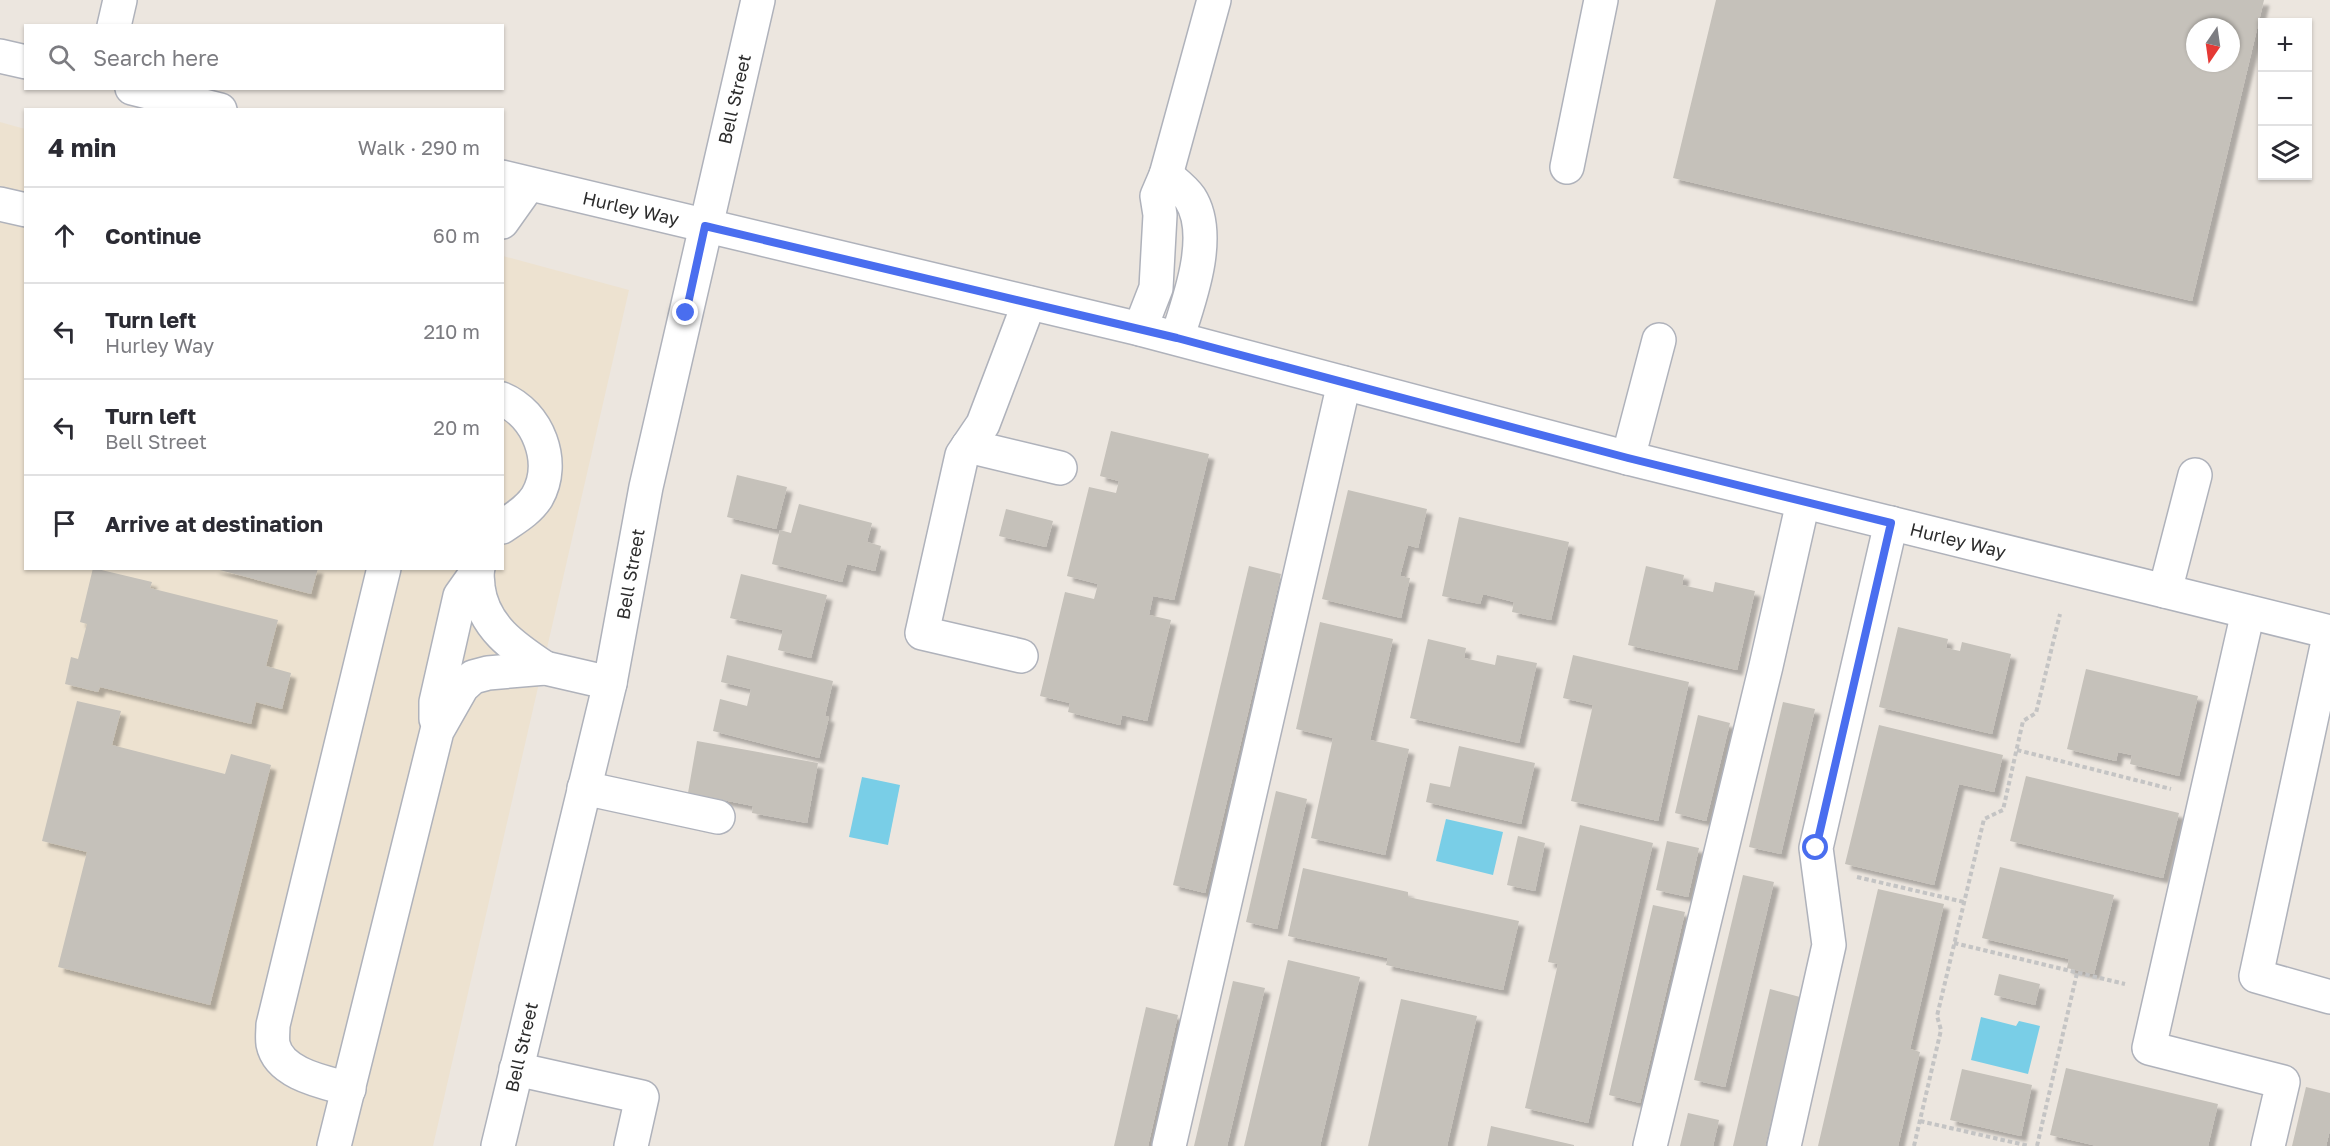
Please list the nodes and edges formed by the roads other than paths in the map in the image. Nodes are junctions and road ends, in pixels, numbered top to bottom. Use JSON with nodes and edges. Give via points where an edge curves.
{"nodes":[{"id":1,"x":120,"y":0,"type":"edge"},
{"id":2,"x":758,"y":0,"type":"edge"},
{"id":3,"x":1214,"y":0,"type":"edge"},
{"id":4,"x":1601,"y":0,"type":"edge"},
{"id":5,"x":114,"y":24,"type":"edge"},
{"id":6,"x":0,"y":56,"type":"edge"},
{"id":7,"x":24,"y":62,"type":"edge"},
{"id":8,"x":140,"y":90,"type":"edge"},
{"id":9,"x":212,"y":108,"type":"edge"},
{"id":10,"x":1567,"y":166,"type":"dead end"},
{"id":11,"x":1166,"y":175,"type":"junction"},
{"id":12,"x":516,"y":181,"type":"edge"},
{"id":13,"x":0,"y":204,"type":"edge"},
{"id":14,"x":24,"y":210,"type":"edge"},
{"id":15,"x":504,"y":216,"type":"edge"},
{"id":16,"x":705,"y":226,"type":"junction"},
{"id":17,"x":1029,"y":303,"type":"junction"},
{"id":18,"x":1140,"y":329,"type":"junction"},
{"id":19,"x":1177,"y":338,"type":"junction"},
{"id":20,"x":1659,"y":340,"type":"dead end"},
{"id":21,"x":1344,"y":383,"type":"junction"},
{"id":22,"x":504,"y":400,"type":"edge"},
{"id":23,"x":968,"y":446,"type":"junction"},
{"id":24,"x":1628,"y":458,"type":"junction"},
{"id":25,"x":1060,"y":468,"type":"dead end"},
{"id":26,"x":2195,"y":475,"type":"dead end"},
{"id":27,"x":1803,"y":502,"type":"junction"},
{"id":28,"x":1891,"y":523,"type":"junction"},
{"id":29,"x":504,"y":526,"type":"edge"},
{"id":30,"x":384,"y":570,"type":"edge"},
{"id":31,"x":477,"y":570,"type":"edge"},
{"id":32,"x":2165,"y":591,"type":"junction"},
{"id":33,"x":2248,"y":612,"type":"junction"},
{"id":34,"x":2330,"y":632,"type":"edge"},
{"id":35,"x":1021,"y":656,"type":"dead end"},
{"id":36,"x":545,"y":668,"type":"junction"},
{"id":37,"x":610,"y":683,"type":"junction"},
{"id":38,"x":2321,"y":719,"type":"edge"},
{"id":39,"x":437,"y":731,"type":"junction"},
{"id":40,"x":584,"y":788,"type":"junction"},
{"id":41,"x":718,"y":817,"type":"dead end"},
{"id":42,"x":2330,"y":997,"type":"edge"},
{"id":43,"x":516,"y":1069,"type":"junction"},
{"id":44,"x":349,"y":1089,"type":"junction"},
{"id":45,"x":334,"y":1146,"type":"edge"},
{"id":46,"x":498,"y":1146,"type":"edge"},
{"id":47,"x":631,"y":1146,"type":"edge"},
{"id":48,"x":1169,"y":1146,"type":"edge"},
{"id":49,"x":1650,"y":1146,"type":"edge"},
{"id":50,"x":1784,"y":1146,"type":"edge"},
{"id":51,"x":2268,"y":1146,"type":"edge"}],
"edges":[{"from":1,"to":5,"type":"street"},
{"from":2,"to":16,"type":"street","name":"Bell Street"},
{"from":3,"to":11,"type":"street"},
{"from":4,"to":10,"type":"street"},
{"from":6,"to":7,"type":"street"},
{"from":8,"to":9,"type":"street"},
{"from":11,"to":18,"type":"street","via":[[1157,196],[1160,215],[1156,288]]},
{"from":11,"to":19,"type":"street","via":[[1190,198],[1198,228],[1196,274]]},
{"from":12,"to":15,"type":"street"},
{"from":12,"to":16,"type":"street","name":"Hurley Way"},
{"from":13,"to":14,"type":"street"},
{"from":16,"to":17,"type":"street","name":"Hurley Way"},
{"from":16,"to":37,"type":"street","name":"Bell Street","via":[[646,487]]},
{"from":17,"to":18,"type":"street","name":"Hurley Way"},
{"from":17,"to":23,"type":"street","via":[[983,424]]},
{"from":18,"to":19,"type":"street","name":"Hurley Way"},
{"from":19,"to":21,"type":"street","name":"Hurley Way"},
{"from":20,"to":24,"type":"street"},
{"from":21,"to":24,"type":"street","name":"Hurley Way"},
{"from":21,"to":48,"type":"street"},
{"from":22,"to":29,"type":"street","via":[[523,412],[536,429],[546,464],[537,497]]},
{"from":23,"to":25,"type":"street"},
{"from":23,"to":35,"type":"street","via":[[962,454],[922,633]]},
{"from":24,"to":27,"type":"street","name":"Hurley Way"},
{"from":26,"to":32,"type":"street"},
{"from":27,"to":28,"type":"street","name":"Hurley Way"},
{"from":27,"to":49,"type":"street"},
{"from":28,"to":32,"type":"street","name":"Hurley Way"},
{"from":28,"to":50,"type":"street","via":[[1816,848],[1829,945]]},
{"from":30,"to":44,"type":"street","via":[[273,1025],[273,1046],[282,1061],[297,1072]]},
{"from":31,"to":36,"type":"street","via":[[479,594],[497,630]]},
{"from":31,"to":39,"type":"street","via":[[460,596],[436,702]]},
{"from":32,"to":33,"type":"street","name":"Hurley Way"},
{"from":33,"to":34,"type":"street","name":"Hurley Way"},
{"from":33,"to":51,"type":"street","via":[[2148,1048],[2283,1082]]},
{"from":34,"to":38,"type":"street"},
{"from":36,"to":37,"type":"street"},
{"from":36,"to":39,"type":"street","via":[[473,677],[462,687]]},
{"from":37,"to":40,"type":"street","name":"Bell Street"},
{"from":38,"to":42,"type":"street","via":[[2256,976]]},
{"from":39,"to":44,"type":"street"},
{"from":40,"to":41,"type":"street"},
{"from":40,"to":43,"type":"street","name":"Bell Street"},
{"from":43,"to":46,"type":"street","name":"Bell Street"},
{"from":43,"to":47,"type":"street","via":[[642,1097]]},
{"from":44,"to":45,"type":"street"}]}
